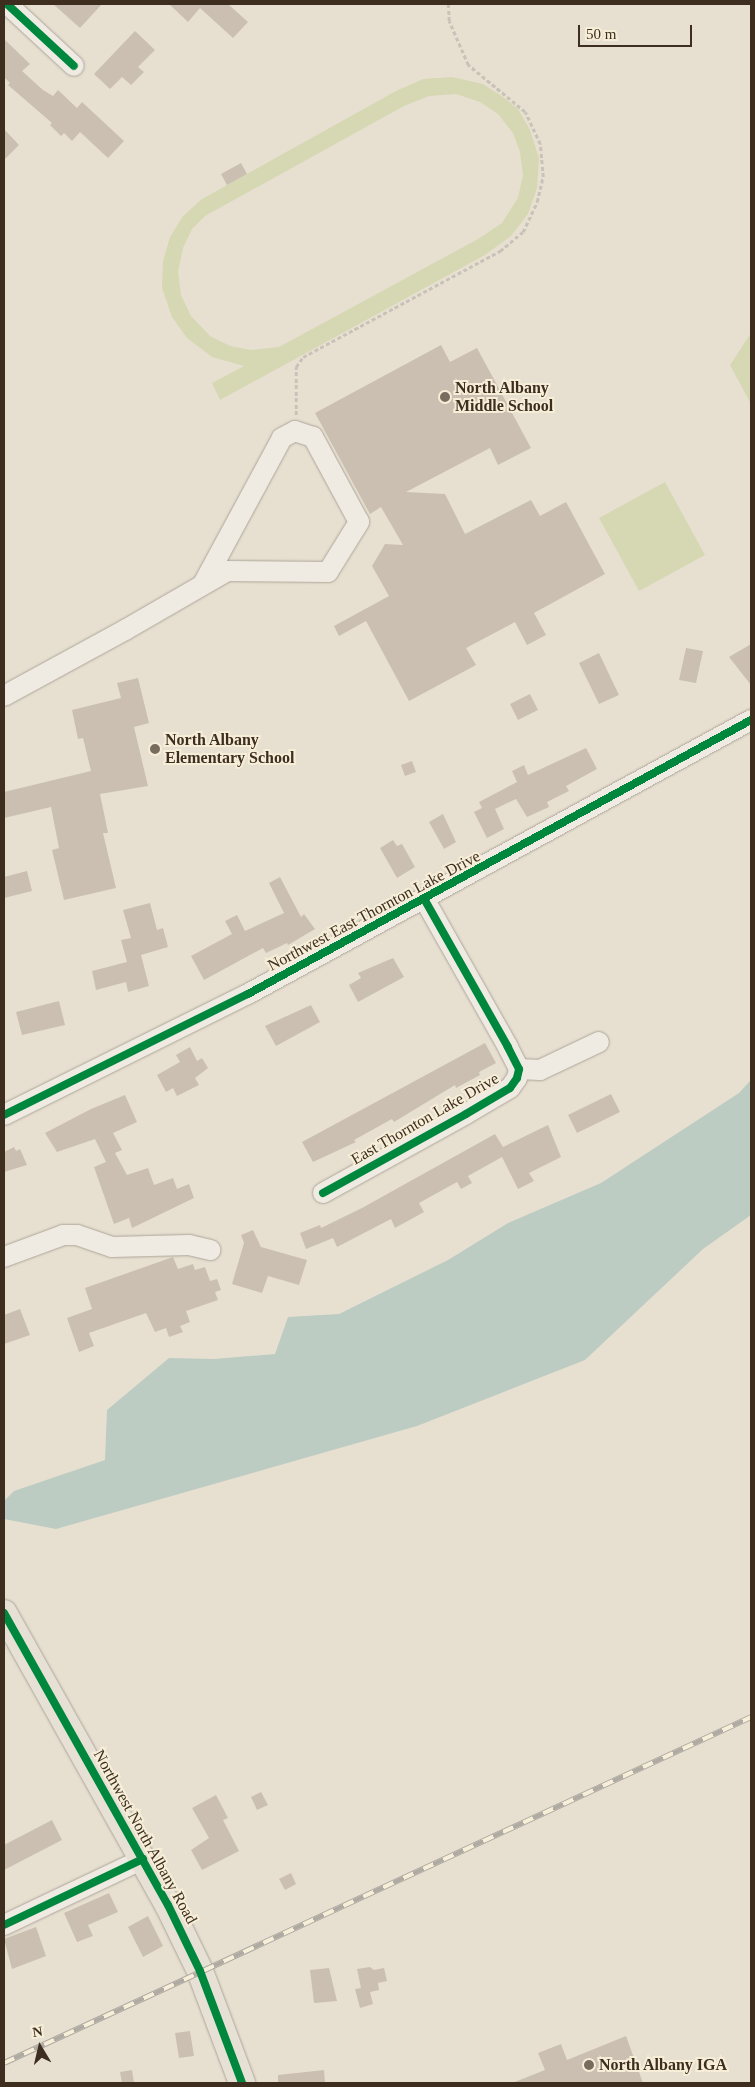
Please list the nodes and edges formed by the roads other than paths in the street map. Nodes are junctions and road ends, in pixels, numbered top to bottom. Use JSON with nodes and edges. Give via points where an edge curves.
{"nodes":[{"id":1,"x":7,"y":4,"type":"edge"},
{"id":2,"x":74,"y":66,"type":"dead end"},
{"id":3,"x":203,"y":584,"type":"junction"},
{"id":4,"x":4,"y":696,"type":"edge"},
{"id":5,"x":751,"y":720,"type":"edge"},
{"id":6,"x":425,"y":900,"type":"junction"},
{"id":7,"x":599,"y":1042,"type":"dead end"},
{"id":8,"x":520,"y":1069,"type":"junction"},
{"id":9,"x":4,"y":1115,"type":"edge"},
{"id":10,"x":323,"y":1193,"type":"dead end"},
{"id":11,"x":210,"y":1250,"type":"dead end"},
{"id":12,"x":4,"y":1257,"type":"edge"},
{"id":13,"x":4,"y":1613,"type":"edge"},
{"id":14,"x":143,"y":1859,"type":"junction"},
{"id":15,"x":4,"y":1925,"type":"edge"},
{"id":16,"x":242,"y":2083,"type":"edge"}],
"edges":[{"from":1,"to":2,"type":"street"},
{"from":3,"to":3,"type":"street","via":[[227,571],[328,572],[359,522],[312,437],[296,431],[282,438]]},
{"from":3,"to":4,"type":"street"},
{"from":5,"to":6,"type":"street","name":"Northwest East Thornton Lake Drive"},
{"from":6,"to":8,"type":"street","name":"East Thornton Lake Drive"},
{"from":6,"to":9,"type":"street","name":"Northwest East Thornton Lake Drive","via":[[248,994]]},
{"from":7,"to":8,"type":"street","via":[[540,1070]]},
{"from":8,"to":10,"type":"street","name":"East Thornton Lake Drive","via":[[510,1088]]},
{"from":11,"to":12,"type":"street","via":[[189,1245],[112,1247],[76,1235],[63,1235]]},
{"from":13,"to":14,"type":"main road","name":"Northwest North Albany Road"},
{"from":14,"to":15,"type":"street"},
{"from":14,"to":16,"type":"main road","name":"Northwest North Albany Road","via":[[200,1971]]}]}
